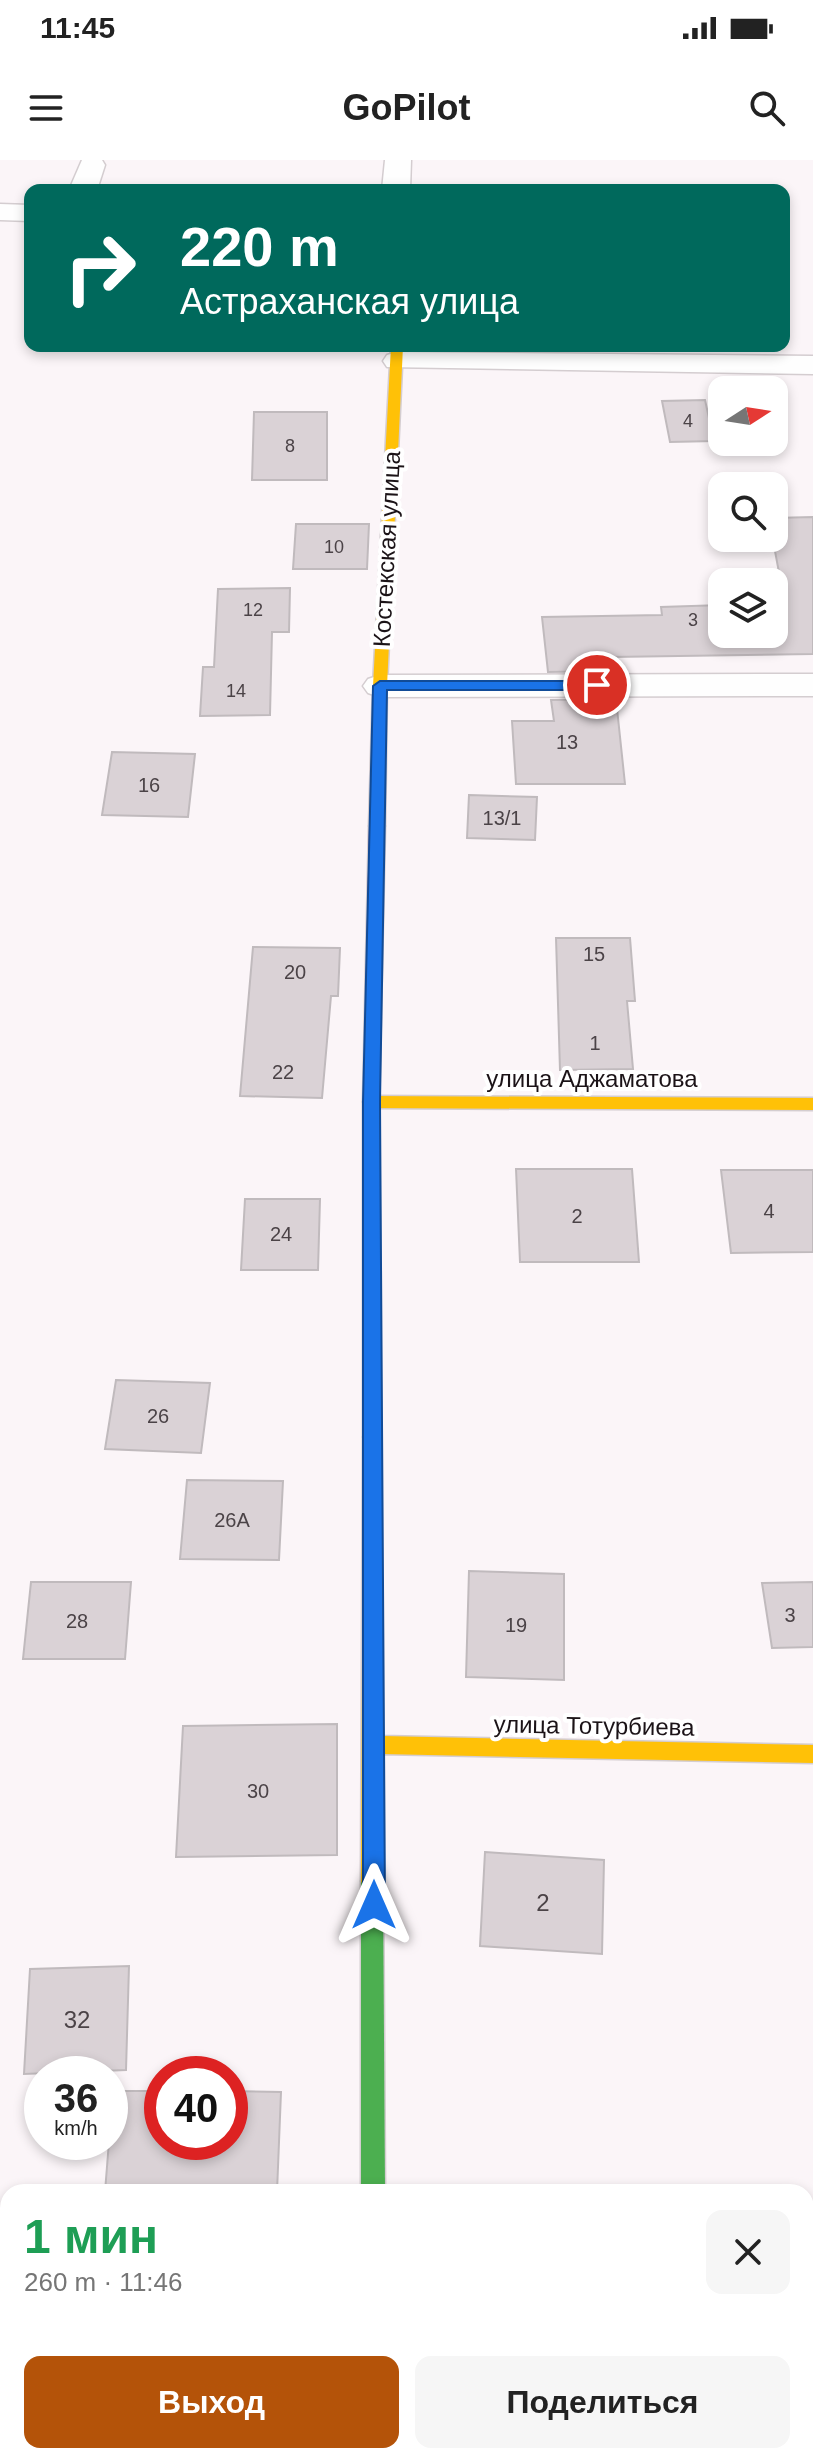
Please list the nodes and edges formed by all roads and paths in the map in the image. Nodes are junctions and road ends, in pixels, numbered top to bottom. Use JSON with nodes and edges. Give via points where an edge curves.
{"nodes":[{"id":1,"x":398,"y":160,"type":"edge"},
{"id":2,"x":396,"y":184,"type":"edge"},
{"id":3,"x":0,"y":212,"type":"edge"},
{"id":4,"x":24,"y":213,"type":"edge"},
{"id":5,"x":397,"y":354,"type":"edge"},
{"id":6,"x":813,"y":365,"type":"edge"},
{"id":7,"x":813,"y":685,"type":"edge"},
{"id":8,"x":380,"y":686,"type":"junction"},
{"id":9,"x":371,"y":1102,"type":"junction"},
{"id":10,"x":813,"y":1104,"type":"edge"},
{"id":11,"x":375,"y":1745,"type":"junction"},
{"id":12,"x":813,"y":1754,"type":"edge"},
{"id":13,"x":373,"y":2184,"type":"edge"}],
"edges":[{"from":1,"to":2,"type":"street"},
{"from":3,"to":4,"type":"street"},
{"from":5,"to":6,"type":"street"},
{"from":5,"to":8,"type":"street","name":"Костекская улица"},
{"from":7,"to":8,"type":"street"},
{"from":8,"to":9,"type":"street","name":"Костекская улица"},
{"from":9,"to":10,"type":"street","name":"улица Аджаматова"},
{"from":9,"to":11,"type":"street","name":"Костекская улица"},
{"from":11,"to":12,"type":"street","name":"улица Тотурбиева"},
{"from":11,"to":13,"type":"street","name":"Костекская улица"}]}
